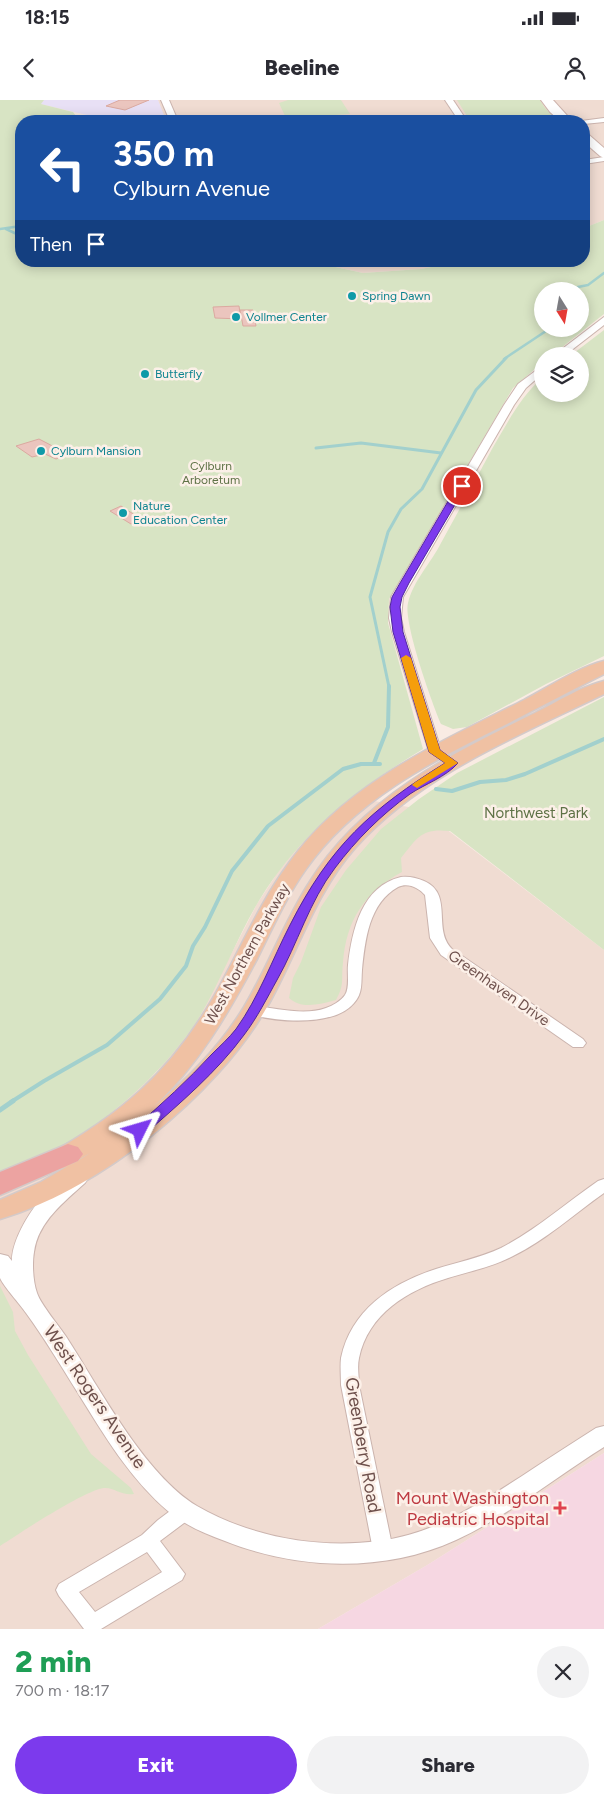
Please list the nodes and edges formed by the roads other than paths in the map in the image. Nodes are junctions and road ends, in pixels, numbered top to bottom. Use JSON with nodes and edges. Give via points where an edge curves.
{"nodes":[{"id":1,"x":165,"y":100,"type":"edge"},
{"id":2,"x":449,"y":100,"type":"edge"},
{"id":3,"x":547,"y":100,"type":"edge"},
{"id":4,"x":171,"y":115,"type":"edge"},
{"id":5,"x":459,"y":115,"type":"edge"},
{"id":6,"x":560,"y":115,"type":"edge"},
{"id":7,"x":604,"y":120,"type":"edge"},
{"id":8,"x":590,"y":121,"type":"edge"},
{"id":9,"x":590,"y":142,"type":"edge"},
{"id":10,"x":604,"y":156,"type":"edge"},
{"id":11,"x":590,"y":157,"type":"edge"},
{"id":12,"x":590,"y":160,"type":"edge"},
{"id":13,"x":604,"y":320,"type":"edge"},
{"id":14,"x":570,"y":347,"type":"edge"},
{"id":15,"x":534,"y":376,"type":"edge"},
{"id":16,"x":604,"y":667,"type":"edge"},
{"id":17,"x":604,"y":687,"type":"edge"},
{"id":18,"x":444,"y":758,"type":"junction"},
{"id":19,"x":254,"y":1011,"type":"junction"},
{"id":20,"x":578,"y":1043,"type":"dead end"},
{"id":21,"x":68,"y":1154,"type":"junction"},
{"id":22,"x":102,"y":1158,"type":"junction"},
{"id":23,"x":0,"y":1184,"type":"edge"},
{"id":24,"x":604,"y":1185,"type":"edge"},
{"id":25,"x":0,"y":1190,"type":"edge"},
{"id":26,"x":0,"y":1210,"type":"edge"},
{"id":27,"x":0,"y":1262,"type":"edge"},
{"id":28,"x":26,"y":1294,"type":"junction"},
{"id":29,"x":604,"y":1435,"type":"edge"},
{"id":30,"x":185,"y":1511,"type":"junction"},
{"id":31,"x":149,"y":1541,"type":"junction"},
{"id":32,"x":382,"y":1550,"type":"junction"}],
"edges":[{"from":1,"to":4,"type":"street"},
{"from":2,"to":5,"type":"street"},
{"from":3,"to":6,"type":"main road"},
{"from":7,"to":8,"type":"street"},
{"from":9,"to":10,"type":"main road"},
{"from":10,"to":11,"type":"street"},
{"from":10,"to":12,"type":"street"},
{"from":13,"to":14,"type":"street"},
{"from":15,"to":18,"type":"street","via":[[509,405],[397,597],[395,618],[398,632]]},
{"from":16,"to":18,"type":"main road","name":"West Northern Parkway"},
{"from":17,"to":18,"type":"main road","name":"West Northern Parkway"},
{"from":18,"to":19,"type":"main road","name":"West Northern Parkway","via":[[383,810],[335,859],[295,927]]},
{"from":18,"to":21,"type":"main road","name":"West Northern Parkway","via":[[386,782],[308,852],[278,894],[223,1002],[192,1049],[140,1104],[107,1131]]},
{"from":19,"to":20,"type":"street","name":"Greenhaven Drive","via":[[305,1015],[342,1007],[353,993],[358,945],[363,924],[373,904],[392,885],[409,881],[431,892],[437,939],[451,956]]},
{"from":19,"to":22,"type":"main road","name":"West Northern Parkway","via":[[223,1053],[188,1088]]},
{"from":21,"to":23,"type":"highway"},
{"from":21,"to":25,"type":"main road","name":"West Northern Parkway"},
{"from":22,"to":26,"type":"main road","name":"West Northern Parkway","via":[[55,1186]]},
{"from":22,"to":28,"type":"street","name":"West Rogers Avenue","via":[[50,1204],[29,1232],[23,1257]]},
{"from":24,"to":32,"type":"street","name":"Greenberry Road","via":[[506,1252],[421,1280],[386,1299],[358,1336],[350,1360],[350,1386]]},
{"from":27,"to":28,"type":"street","name":"West Rogers Avenue"},
{"from":28,"to":30,"type":"street","name":"West Rogers Avenue","via":[[127,1450],[148,1476]]},
{"from":29,"to":32,"type":"street","name":"West Rogers Avenue","via":[[471,1521],[421,1543]]},
{"from":30,"to":31,"type":"street","via":[[153,1534]]},
{"from":30,"to":32,"type":"street","name":"West Rogers Avenue","via":[[222,1532],[278,1547],[342,1553]]},
{"from":31,"to":31,"type":"street","via":[[66,1590],[92,1624],[175,1574]]}]}
